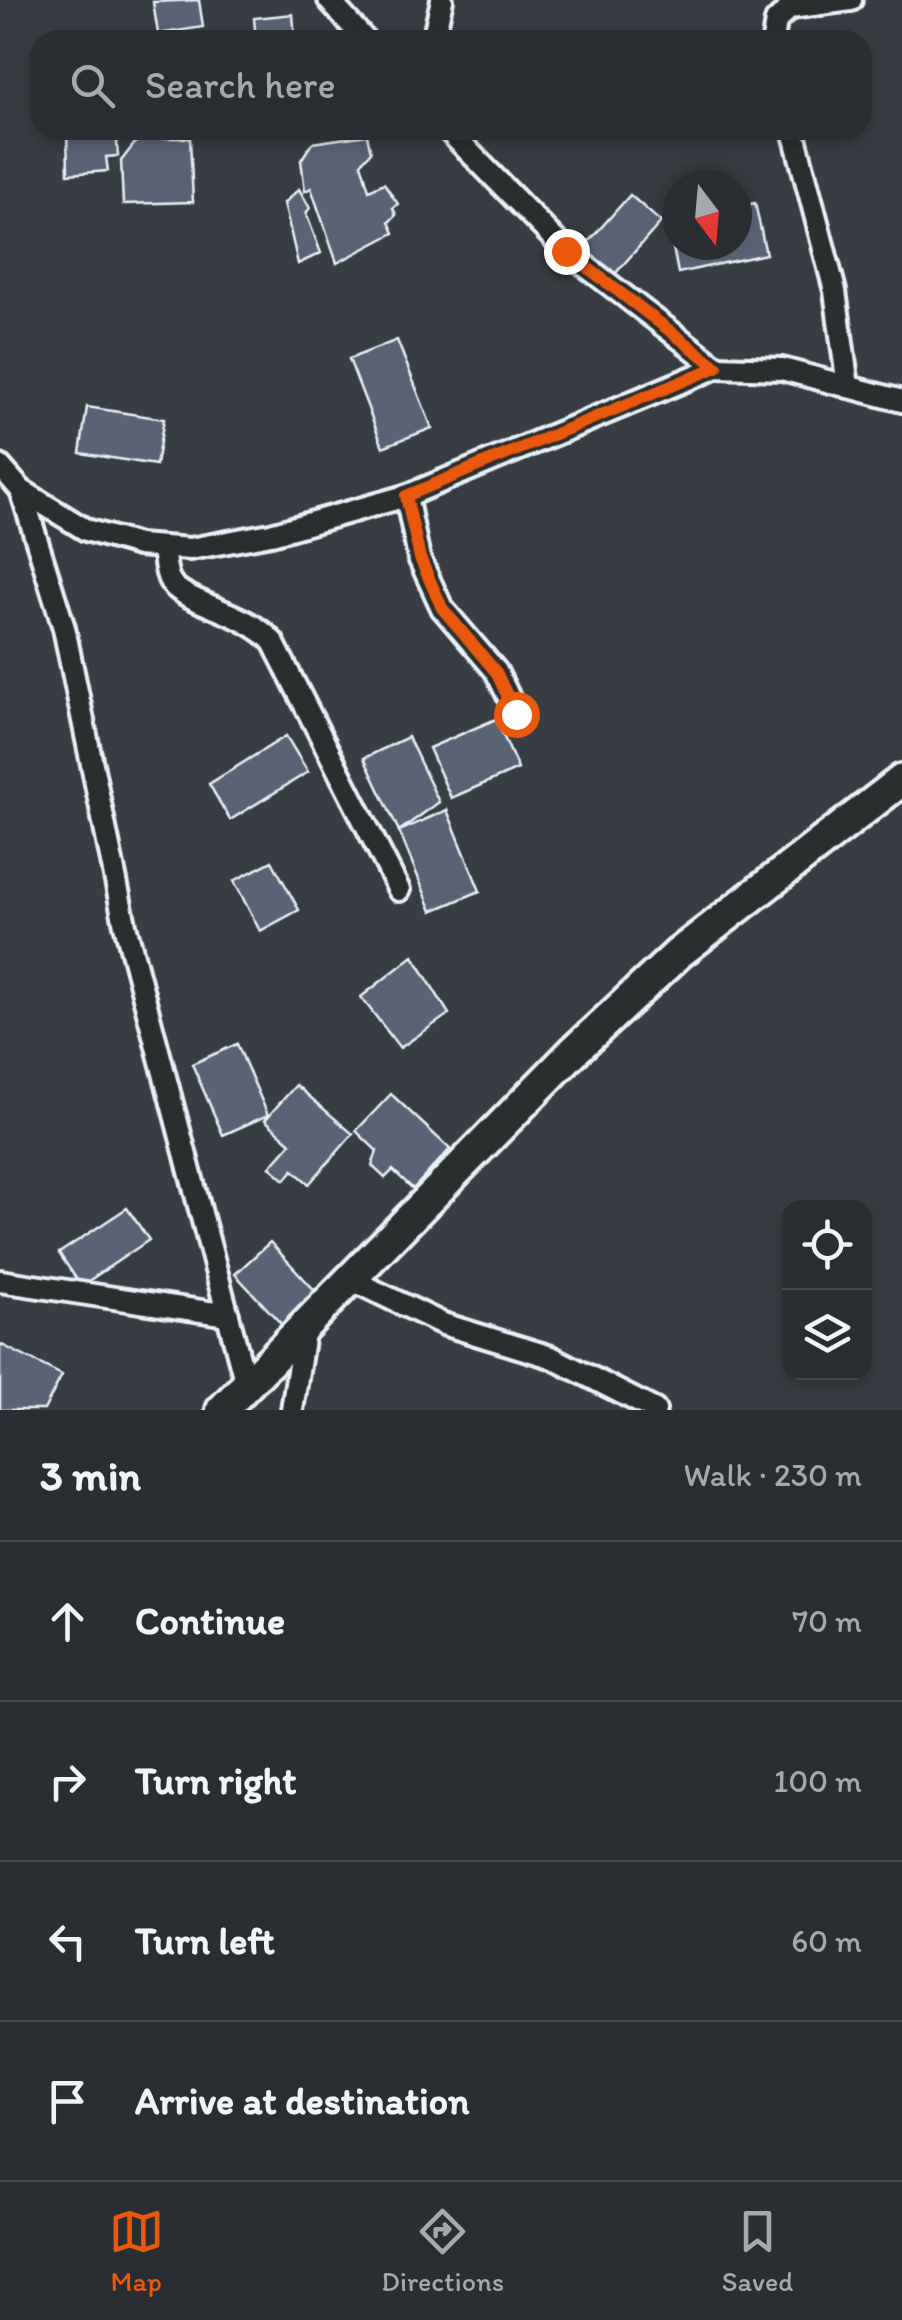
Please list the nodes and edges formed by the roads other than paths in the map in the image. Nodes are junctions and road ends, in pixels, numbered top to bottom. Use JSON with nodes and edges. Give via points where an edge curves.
{"nodes":[{"id":1,"x":329,"y":0,"type":"edge"},
{"id":2,"x":442,"y":0,"type":"edge"},
{"id":3,"x":850,"y":0,"type":"edge"},
{"id":4,"x":356,"y":30,"type":"edge"},
{"id":5,"x":435,"y":30,"type":"edge"},
{"id":6,"x":775,"y":30,"type":"edge"},
{"id":7,"x":458,"y":140,"type":"edge"},
{"id":8,"x":796,"y":140,"type":"edge"},
{"id":9,"x":717,"y":367,"type":"junction"},
{"id":10,"x":848,"y":387,"type":"junction"},
{"id":11,"x":902,"y":402,"type":"edge"},
{"id":12,"x":0,"y":466,"type":"edge"},
{"id":13,"x":22,"y":490,"type":"junction"},
{"id":14,"x":406,"y":496,"type":"junction"},
{"id":15,"x":162,"y":550,"type":"junction"},
{"id":16,"x":516,"y":714,"type":"dead end"},
{"id":17,"x":902,"y":780,"type":"edge"},
{"id":18,"x":399,"y":890,"type":"dead end"},
{"id":19,"x":350,"y":1279,"type":"junction"},
{"id":20,"x":0,"y":1282,"type":"edge"},
{"id":21,"x":228,"y":1315,"type":"junction"},
{"id":22,"x":306,"y":1324,"type":"junction"},
{"id":23,"x":246,"y":1384,"type":"junction"},
{"id":24,"x":222,"y":1410,"type":"edge"},
{"id":25,"x":292,"y":1410,"type":"edge"},
{"id":26,"x":655,"y":1410,"type":"edge"}],
"edges":[{"from":1,"to":4,"type":"street"},
{"from":2,"to":5,"type":"street"},
{"from":3,"to":6,"type":"street","via":[[790,8]]},
{"from":7,"to":9,"type":"street","via":[[566,251]]},
{"from":8,"to":10,"type":"street","via":[[836,291]]},
{"from":9,"to":10,"type":"street","via":[[782,370]]},
{"from":9,"to":14,"type":"street"},
{"from":10,"to":11,"type":"street"},
{"from":12,"to":13,"type":"street"},
{"from":13,"to":15,"type":"street","via":[[86,530]]},
{"from":13,"to":21,"type":"street","via":[[64,628],[125,925]]},
{"from":14,"to":15,"type":"street","via":[[272,534]]},
{"from":14,"to":16,"type":"street","via":[[420,558],[442,608],[496,672]]},
{"from":15,"to":18,"type":"street","via":[[178,591],[245,618],[273,642]]},
{"from":17,"to":19,"type":"street","via":[[679,953]]},
{"from":19,"to":22,"type":"street"},
{"from":19,"to":26,"type":"street","via":[[443,1324],[550,1357]]},
{"from":20,"to":21,"type":"street"},
{"from":21,"to":23,"type":"street"},
{"from":22,"to":23,"type":"street"},
{"from":22,"to":25,"type":"street"},
{"from":23,"to":24,"type":"street"}]}
